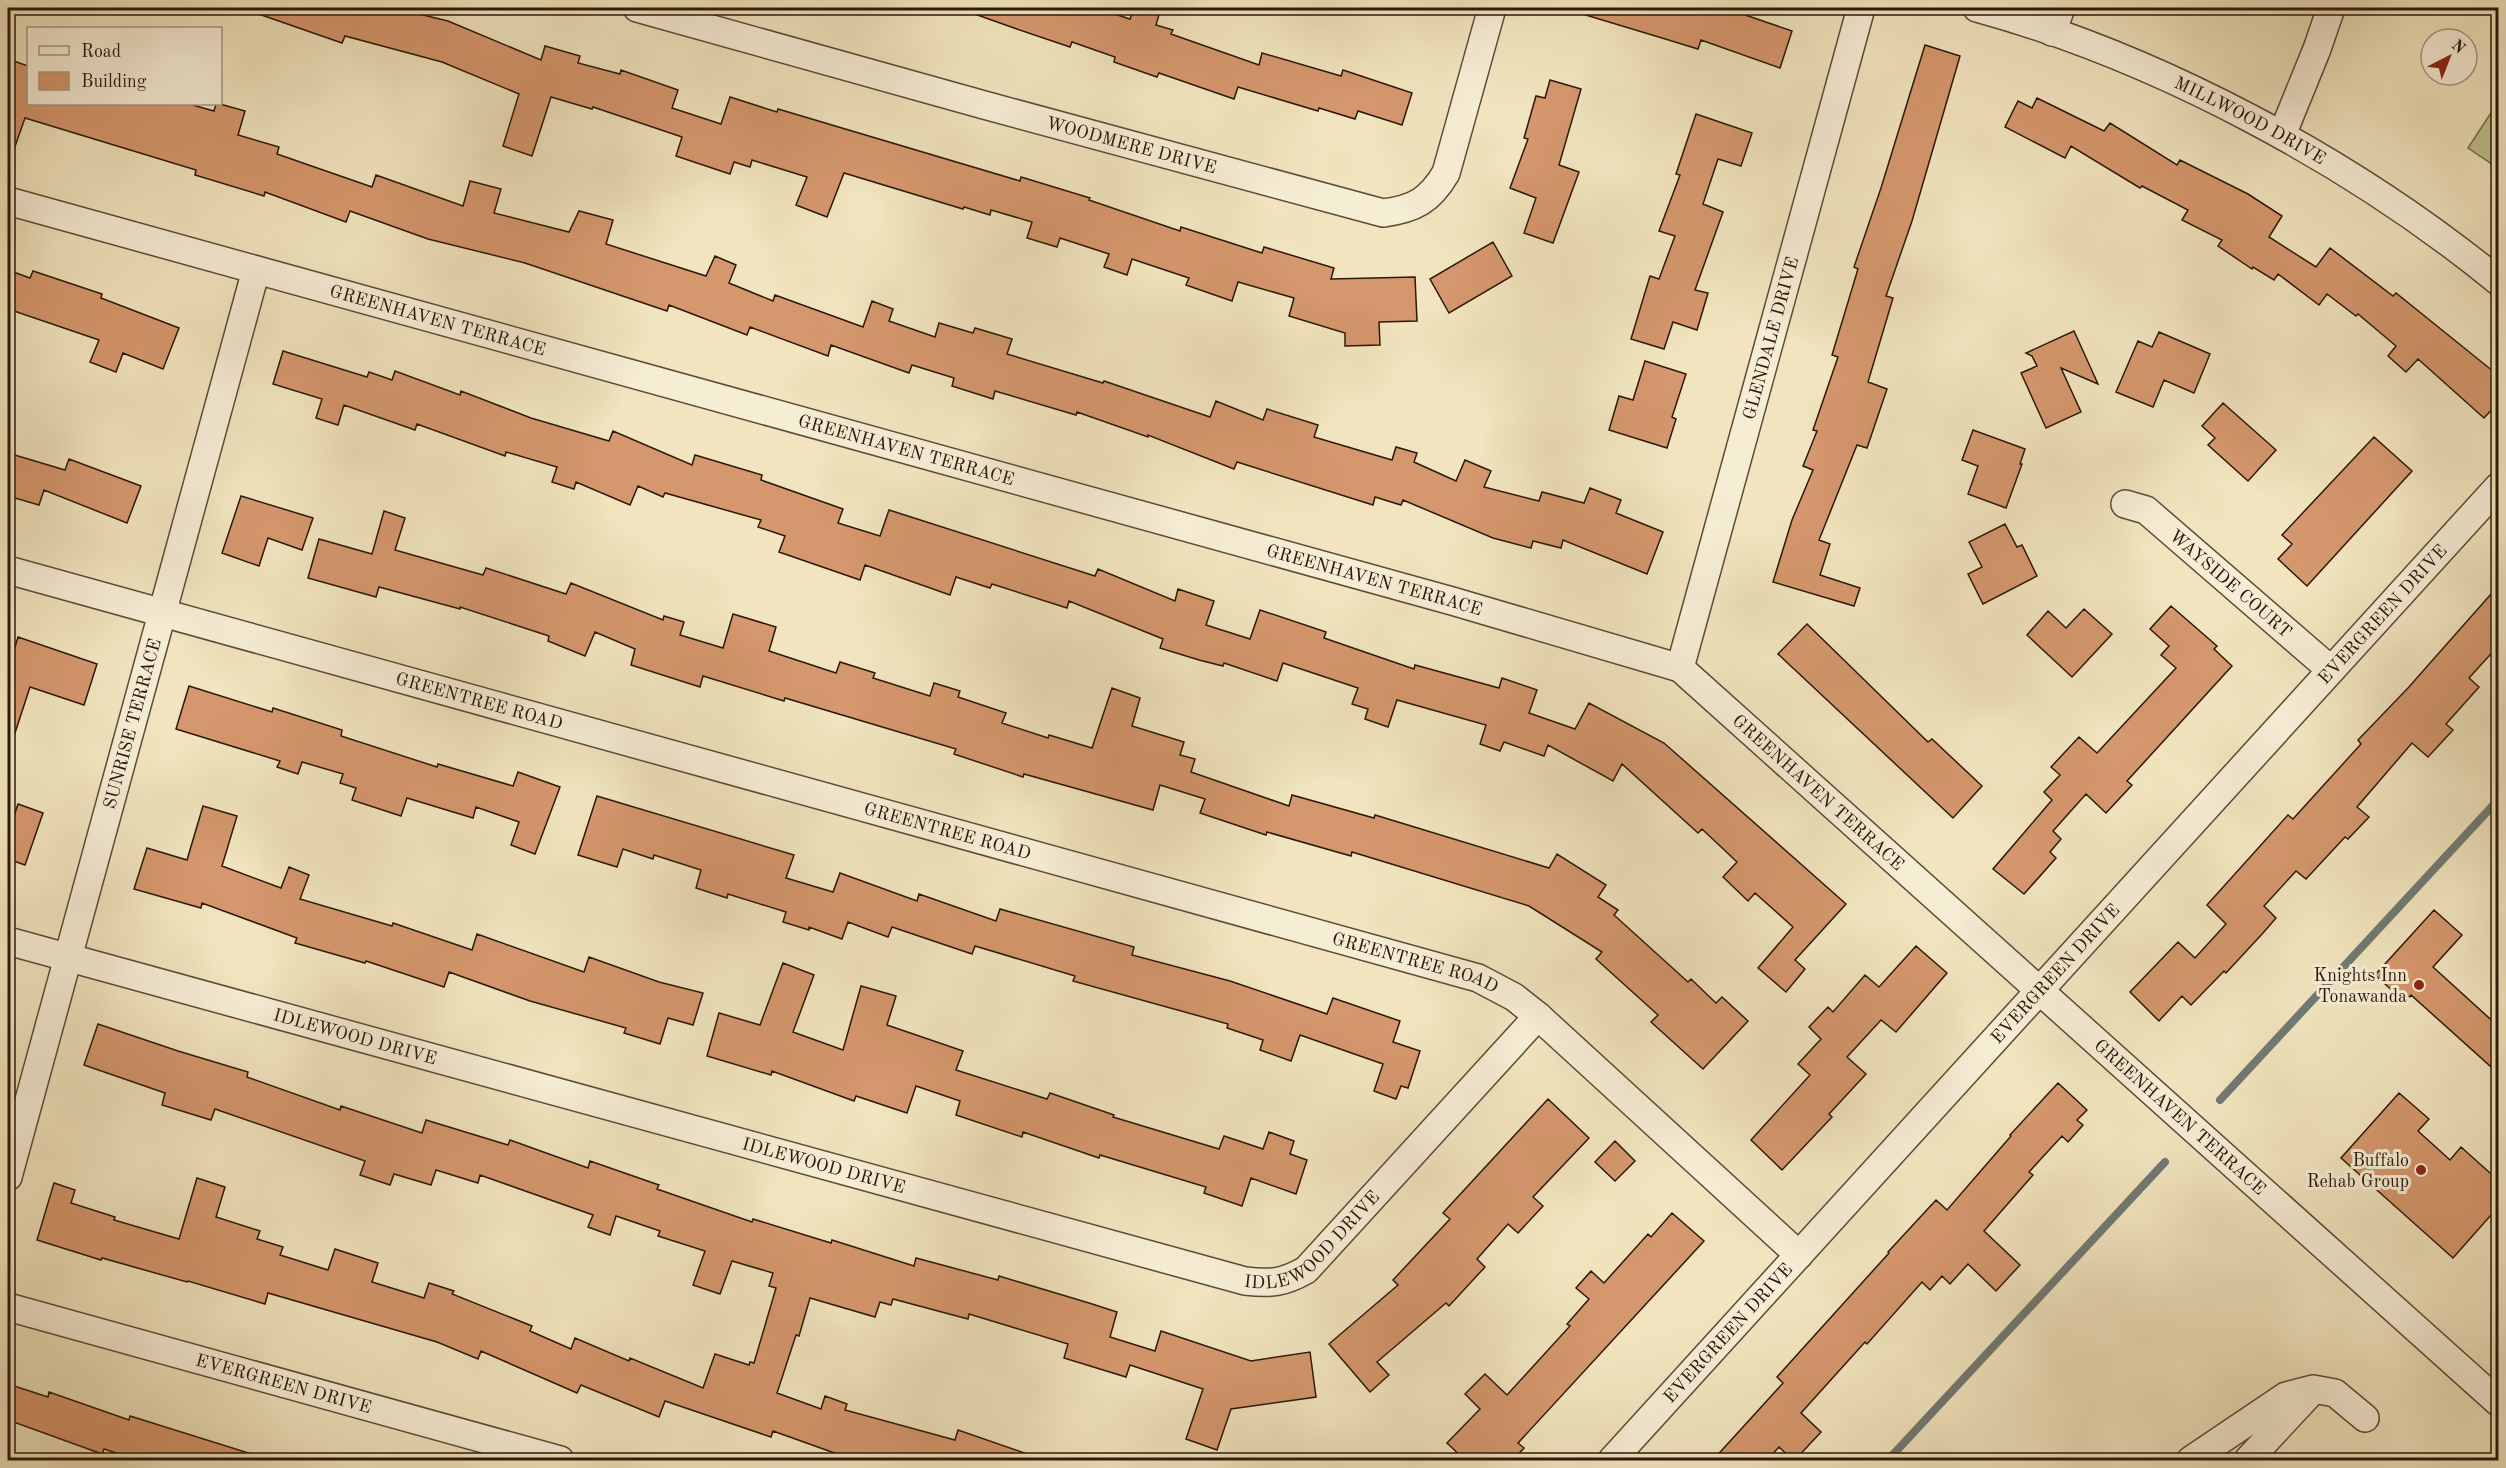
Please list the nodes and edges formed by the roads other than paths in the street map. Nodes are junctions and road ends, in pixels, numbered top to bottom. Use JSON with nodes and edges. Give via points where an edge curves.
{"nodes":[{"id":1,"x":638,"y":8,"type":"edge"},
{"id":2,"x":1492,"y":8,"type":"edge"},
{"id":3,"x":1861,"y":8,"type":"edge"},
{"id":4,"x":1977,"y":8,"type":"edge"},
{"id":5,"x":2331,"y":8,"type":"edge"},
{"id":6,"x":2057,"y":20,"type":"edge"},
{"id":7,"x":2282,"y":135,"type":"junction"},
{"id":8,"x":8,"y":201,"type":"edge"},
{"id":9,"x":256,"y":270,"type":"junction"},
{"id":10,"x":2499,"y":281,"type":"edge"},
{"id":11,"x":2499,"y":487,"type":"edge"},
{"id":12,"x":2125,"y":504,"type":"dead end"},
{"id":13,"x":8,"y":570,"type":"edge"},
{"id":14,"x":162,"y":613,"type":"junction"},
{"id":15,"x":1680,"y":668,"type":"junction"},
{"id":16,"x":2331,"y":670,"type":"junction"},
{"id":17,"x":8,"y":941,"type":"edge"},
{"id":18,"x":68,"y":958,"type":"junction"},
{"id":19,"x":2039,"y":990,"type":"junction"},
{"id":20,"x":1538,"y":1016,"type":"junction"},
{"id":21,"x":8,"y":1177,"type":"edge"},
{"id":22,"x":1799,"y":1254,"type":"junction"},
{"id":23,"x":8,"y":1307,"type":"edge"},
{"id":24,"x":2305,"y":1391,"type":"junction"},
{"id":25,"x":2499,"y":1402,"type":"edge"},
{"id":26,"x":2365,"y":1418,"type":"dead end"},
{"id":27,"x":2249,"y":1421,"type":"junction"},
{"id":28,"x":560,"y":1461,"type":"edge"},
{"id":29,"x":1612,"y":1461,"type":"edge"},
{"id":30,"x":2191,"y":1461,"type":"edge"},
{"id":31,"x":2213,"y":1461,"type":"edge"},
{"id":32,"x":2235,"y":1461,"type":"edge"},
{"id":33,"x":2248,"y":1461,"type":"edge"}],
"edges":[{"from":1,"to":2,"type":"street","name":"WOODMERE DRIVE","via":[[1383,213],[1404,210],[1425,200],[1446,173]]},
{"from":3,"to":15,"type":"street","name":"GLENDALE DRIVE"},
{"from":4,"to":6,"type":"street","name":"MILLWOOD DRIVE"},
{"from":5,"to":7,"type":"street"},
{"from":6,"to":7,"type":"street","name":"MILLWOOD DRIVE"},
{"from":7,"to":10,"type":"street","name":"MILLWOOD DRIVE","via":[[2377,193]]},
{"from":8,"to":9,"type":"street","name":"GREENHAVEN TERRACE"},
{"from":9,"to":14,"type":"street","name":"SUNRISE TERRACE"},
{"from":9,"to":15,"type":"street","name":"GREENHAVEN TERRACE","via":[[1452,601]]},
{"from":11,"to":16,"type":"street","name":"EVERGREEN DRIVE"},
{"from":12,"to":16,"type":"street","name":"WAYSIDE COURT","via":[[2146,510]]},
{"from":13,"to":14,"type":"street","name":"GREENTREE ROAD"},
{"from":14,"to":18,"type":"street","name":"SUNRISE TERRACE"},
{"from":14,"to":20,"type":"street","name":"GREENTREE ROAD","via":[[1478,978],[1514,997]]},
{"from":15,"to":19,"type":"street","name":"GREENHAVEN TERRACE"},
{"from":16,"to":19,"type":"street","name":"EVERGREEN DRIVE"},
{"from":17,"to":18,"type":"street","name":"IDLEWOOD DRIVE"},
{"from":18,"to":20,"type":"street","name":"IDLEWOOD DRIVE","via":[[1245,1281],[1268,1284],[1288,1280],[1306,1270]]},
{"from":18,"to":21,"type":"street","name":"SUNRISE TERRACE"},
{"from":19,"to":22,"type":"street","name":"EVERGREEN DRIVE"},
{"from":19,"to":25,"type":"street","name":"GREENHAVEN TERRACE"},
{"from":20,"to":22,"type":"street","name":"GREENTREE ROAD"},
{"from":22,"to":29,"type":"street","name":"EVERGREEN DRIVE"},
{"from":23,"to":28,"type":"street","name":"EVERGREEN DRIVE"},
{"from":24,"to":26,"type":"street","via":[[2335,1393]]},
{"from":24,"to":27,"type":"street","via":[[2286,1396]]},
{"from":24,"to":32,"type":"street"},
{"from":24,"to":33,"type":"street"},
{"from":27,"to":30,"type":"street"},
{"from":27,"to":31,"type":"street"}]}
